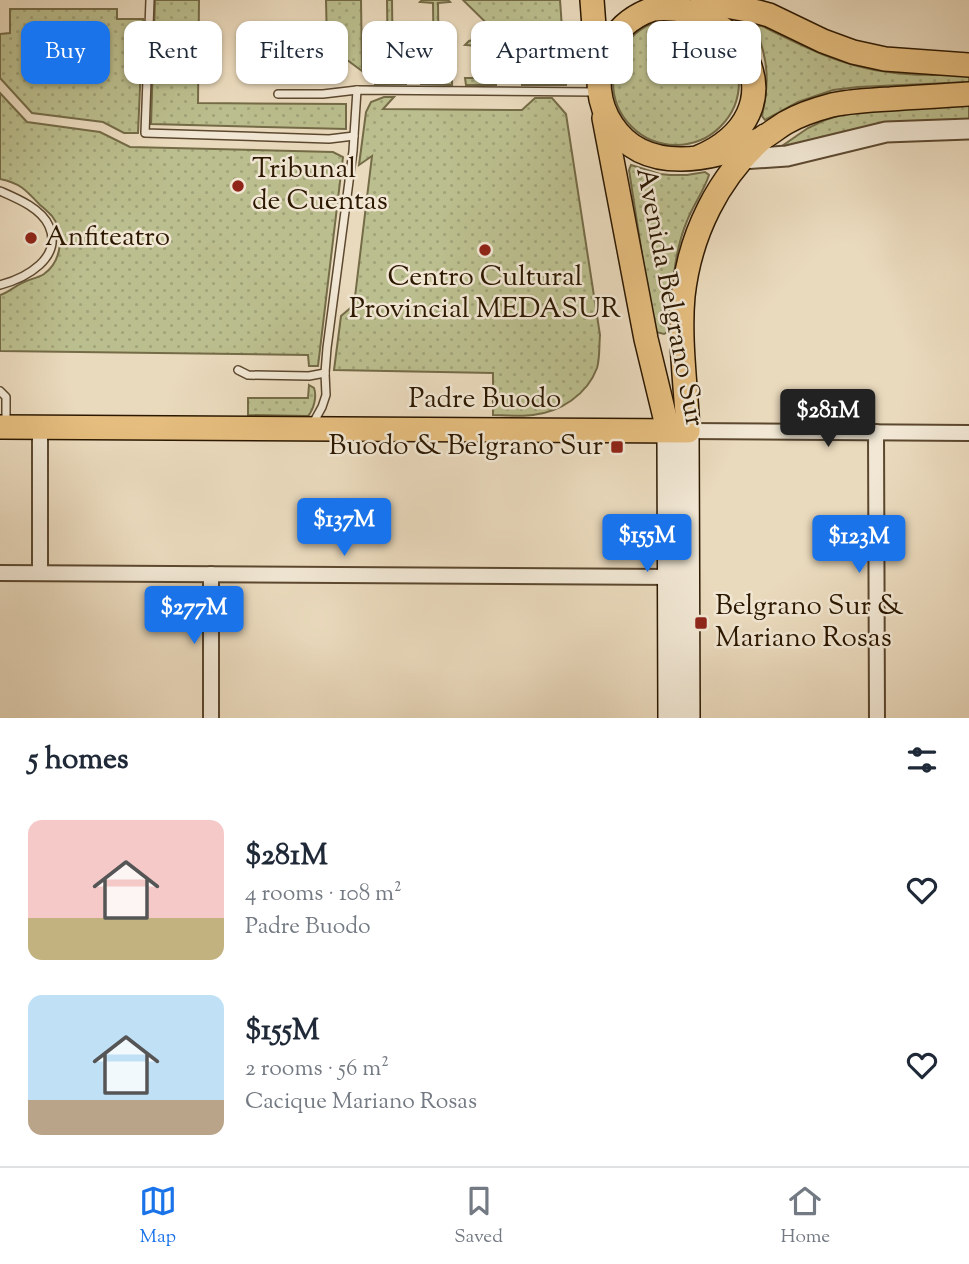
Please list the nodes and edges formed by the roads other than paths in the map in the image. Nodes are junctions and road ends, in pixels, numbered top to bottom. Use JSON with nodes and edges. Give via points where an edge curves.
{"nodes":[{"id":1,"x":150,"y":0,"type":"edge"},
{"id":2,"x":592,"y":0,"type":"edge"},
{"id":3,"x":731,"y":2,"type":"edge"},
{"id":4,"x":677,"y":5,"type":"junction"},
{"id":5,"x":723,"y":21,"type":"edge"},
{"id":6,"x":737,"y":21,"type":"edge"},
{"id":7,"x":969,"y":65,"type":"edge"},
{"id":8,"x":754,"y":84,"type":"edge"},
{"id":9,"x":357,"y":90,"type":"junction"},
{"id":10,"x":600,"y":92,"type":"junction"},
{"id":11,"x":278,"y":94,"type":"dead end"},
{"id":12,"x":969,"y":94,"type":"edge"},
{"id":13,"x":747,"y":114,"type":"junction"},
{"id":14,"x":969,"y":129,"type":"edge"},
{"id":15,"x":354,"y":136,"type":"junction"},
{"id":16,"x":738,"y":154,"type":"junction"},
{"id":17,"x":699,"y":156,"type":"junction"},
{"id":18,"x":0,"y":191,"type":"edge"},
{"id":19,"x":0,"y":285,"type":"edge"},
{"id":20,"x":238,"y":370,"type":"dead end"},
{"id":21,"x":325,"y":373,"type":"junction"},
{"id":22,"x":0,"y":391,"type":"edge"},
{"id":23,"x":3,"y":427,"type":"edge"},
{"id":24,"x":40,"y":427,"type":"junction"},
{"id":25,"x":310,"y":429,"type":"junction"},
{"id":26,"x":678,"y":431,"type":"junction"},
{"id":27,"x":876,"y":432,"type":"junction"},
{"id":28,"x":969,"y":433,"type":"edge"},
{"id":29,"x":0,"y":573,"type":"edge"},
{"id":30,"x":40,"y":573,"type":"junction"},
{"id":31,"x":211,"y":575,"type":"junction"},
{"id":32,"x":678,"y":577,"type":"junction"},
{"id":33,"x":211,"y":718,"type":"edge"},
{"id":34,"x":668,"y":718,"type":"edge"},
{"id":35,"x":689,"y":718,"type":"edge"},
{"id":36,"x":877,"y":718,"type":"edge"}],
"edges":[{"from":1,"to":15,"type":"lane","via":[[145,133]]},
{"from":2,"to":10,"type":"main road"},
{"from":3,"to":4,"type":"main road"},
{"from":3,"to":6,"type":"main road"},
{"from":3,"to":7,"type":"main road","via":[[853,52]]},
{"from":4,"to":5,"type":"main road","via":[[702,9]]},
{"from":4,"to":10,"type":"main road","via":[[640,14],[621,29],[606,49]]},
{"from":8,"to":13,"type":"main road"},
{"from":9,"to":10,"type":"lane"},
{"from":9,"to":11,"type":"lane"},
{"from":9,"to":15,"type":"lane"},
{"from":10,"to":17,"type":"main road","via":[[616,131],[636,148],[660,158]]},
{"from":10,"to":26,"type":"main road","name":"Avenida Belgrano Sur","via":[[646,339]]},
{"from":12,"to":16,"type":"main road","via":[[832,105],[790,120]]},
{"from":13,"to":16,"type":"main road","name":"Avenida Belgrano Sur"},
{"from":13,"to":17,"type":"main road","via":[[733,136]]},
{"from":14,"to":16,"type":"street","via":[[886,132],[787,156]]},
{"from":15,"to":21,"type":"lane"},
{"from":16,"to":17,"type":"main road"},
{"from":16,"to":26,"type":"main road","name":"Avenida Belgrano Sur","via":[[698,231],[688,265]]},
{"from":18,"to":19,"type":"lane","via":[[37,212],[48,225],[52,241],[48,256],[38,267]]},
{"from":20,"to":21,"type":"lane","via":[[248,375]]},
{"from":21,"to":25,"type":"lane","via":[[326,395]]},
{"from":22,"to":23,"type":"lane","via":[[6,397]]},
{"from":23,"to":24,"type":"main road","name":"Padre Buodo"},
{"from":24,"to":25,"type":"main road","name":"Padre Buodo"},
{"from":24,"to":30,"type":"street"},
{"from":25,"to":26,"type":"main road","name":"Padre Buodo"},
{"from":26,"to":27,"type":"street","name":"Padre Buodo"},
{"from":26,"to":32,"type":"main road","name":"Avenida Belgrano Sur"},
{"from":27,"to":28,"type":"street","name":"Padre Buodo"},
{"from":27,"to":36,"type":"street"},
{"from":29,"to":30,"type":"street"},
{"from":30,"to":31,"type":"street"},
{"from":31,"to":32,"type":"street"},
{"from":31,"to":33,"type":"street"},
{"from":32,"to":34,"type":"main road","name":"Avenida Belgrano Sur"},
{"from":32,"to":35,"type":"main road","name":"Avenida Belgrano Sur"}]}
